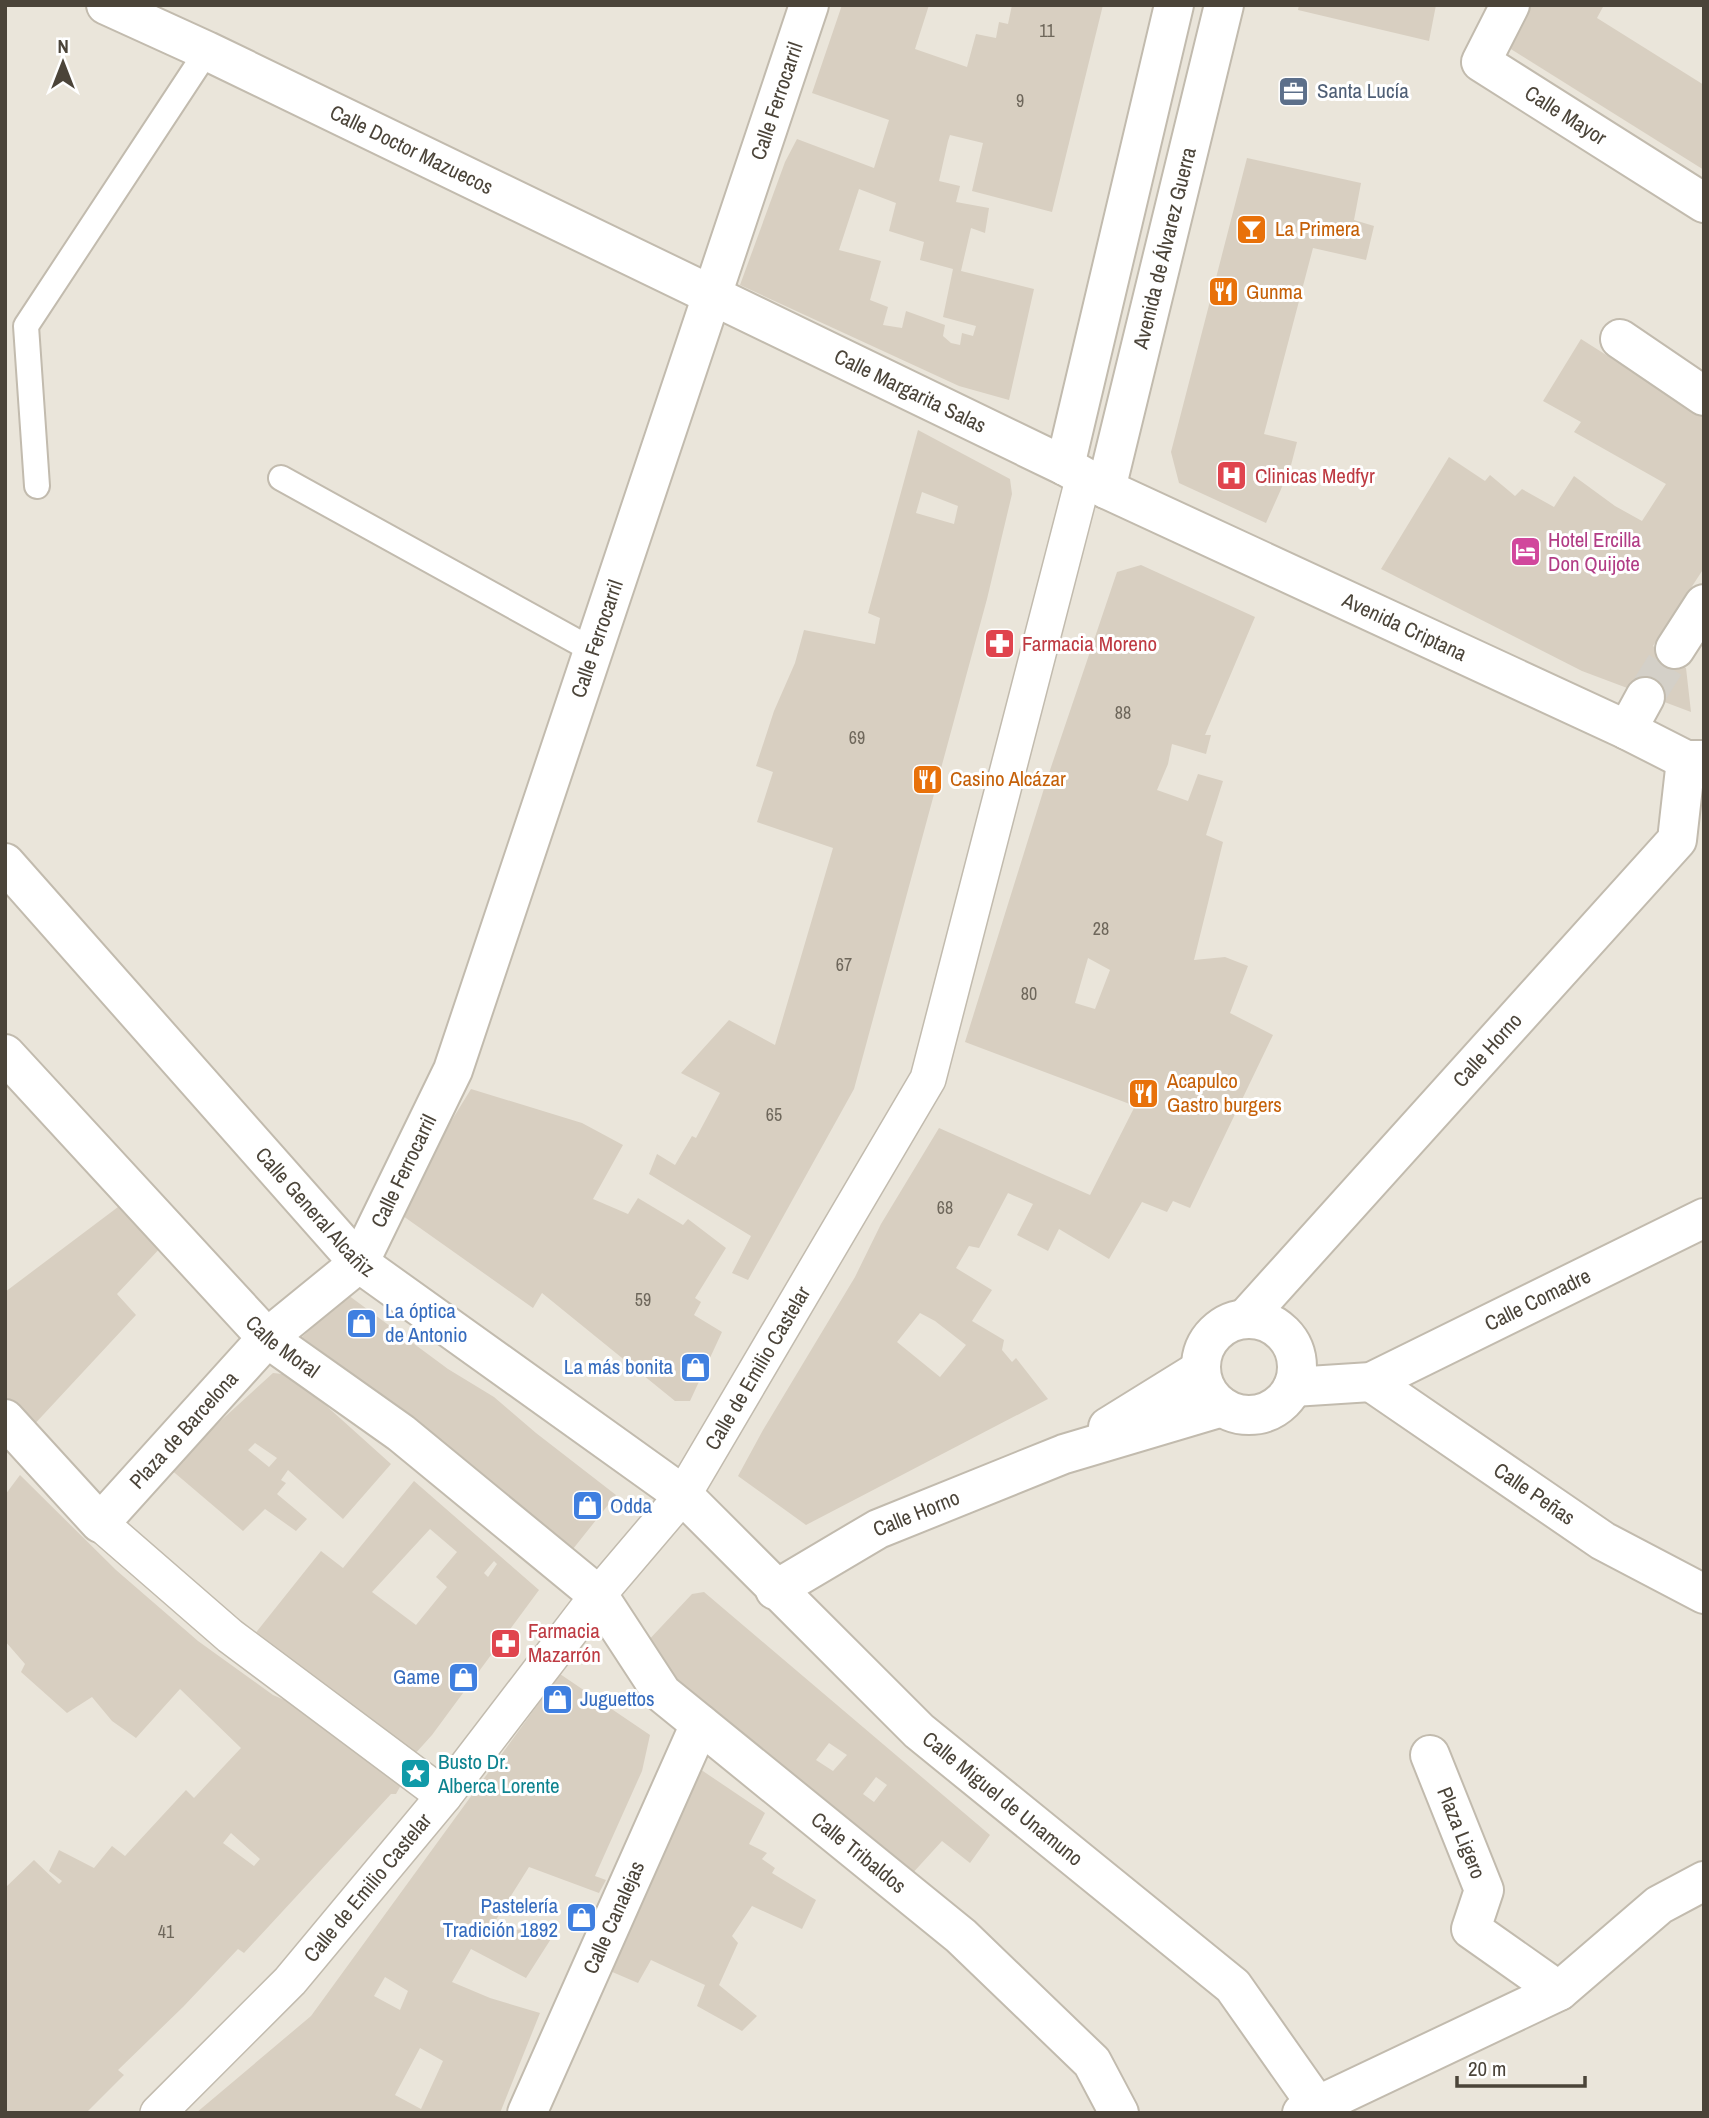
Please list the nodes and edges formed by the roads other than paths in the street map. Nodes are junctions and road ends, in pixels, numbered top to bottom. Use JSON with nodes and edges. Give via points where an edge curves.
{"nodes":[{"id":1,"x":106,"y":5,"type":"edge"},
{"id":2,"x":809,"y":5,"type":"edge"},
{"id":3,"x":1174,"y":5,"type":"edge"},
{"id":4,"x":1224,"y":5,"type":"edge"},
{"id":5,"x":1510,"y":5,"type":"edge"},
{"id":6,"x":207,"y":51,"type":"junction"},
{"id":7,"x":1704,"y":203,"type":"edge"},
{"id":8,"x":713,"y":297,"type":"junction"},
{"id":9,"x":1620,"y":339,"type":"dead end"},
{"id":10,"x":1704,"y":396,"type":"edge"},
{"id":11,"x":1085,"y":477,"type":"junction"},
{"id":12,"x":281,"y":478,"type":"dead end"},
{"id":13,"x":37,"y":486,"type":"dead end"},
{"id":14,"x":1704,"y":604,"type":"edge"},
{"id":15,"x":1675,"y":649,"type":"tunnel mouth"},
{"id":16,"x":594,"y":651,"type":"junction"},
{"id":17,"x":1645,"y":697,"type":"tunnel mouth"},
{"id":18,"x":1627,"y":730,"type":"junction"},
{"id":19,"x":1695,"y":760,"type":"edge"},
{"id":20,"x":1691,"y":834,"type":"edge"},
{"id":21,"x":5,"y":863,"type":"edge"},
{"id":22,"x":5,"y":1055,"type":"edge"},
{"id":23,"x":1704,"y":1218,"type":"edge"},
{"id":24,"x":359,"y":1264,"type":"junction"},
{"id":25,"x":1245,"y":1319,"type":"junction"},
{"id":26,"x":267,"y":1338,"type":"junction"},
{"id":27,"x":1200,"y":1370,"type":"junction"},
{"id":28,"x":1371,"y":1382,"type":"junction"},
{"id":29,"x":1293,"y":1387,"type":"junction"},
{"id":30,"x":1222,"y":1407,"type":"junction"},
{"id":31,"x":5,"y":1419,"type":"edge"},
{"id":32,"x":1065,"y":1454,"type":"junction"},
{"id":33,"x":683,"y":1495,"type":"junction"},
{"id":34,"x":100,"y":1523,"type":"junction"},
{"id":35,"x":775,"y":1590,"type":"junction"},
{"id":36,"x":1704,"y":1594,"type":"edge"},
{"id":37,"x":598,"y":1595,"type":"junction"},
{"id":38,"x":700,"y":1724,"type":"junction"},
{"id":39,"x":1430,"y":1755,"type":"dead end"},
{"id":40,"x":444,"y":1796,"type":"junction"},
{"id":41,"x":1704,"y":1881,"type":"edge"},
{"id":42,"x":1559,"y":1991,"type":"junction"},
{"id":43,"x":1309,"y":2109,"type":"edge"},
{"id":44,"x":158,"y":2113,"type":"edge"},
{"id":45,"x":527,"y":2113,"type":"edge"},
{"id":46,"x":1119,"y":2113,"type":"edge"}],
"edges":[{"from":1,"to":6,"type":"street","name":"Calle Doctor Mazuecos"},
{"from":2,"to":8,"type":"street","name":"Calle Ferrocarril"},
{"from":3,"to":11,"type":"street"},
{"from":4,"to":11,"type":"street","name":"Avenida de Álvarez Guerra"},
{"from":5,"to":7,"type":"street","name":"Calle Mayor","via":[[1482,62]]},
{"from":6,"to":8,"type":"street","name":"Calle Doctor Mazuecos"},
{"from":6,"to":13,"type":"lane","via":[[26,327]]},
{"from":8,"to":11,"type":"street","name":"Calle Margarita Salas"},
{"from":8,"to":16,"type":"street","name":"Calle Ferrocarril"},
{"from":9,"to":10,"type":"street"},
{"from":11,"to":18,"type":"street","name":"Avenida Criptana"},
{"from":11,"to":33,"type":"street","name":"Calle de Emilio Castelar","via":[[928,1079]]},
{"from":12,"to":16,"type":"lane"},
{"from":14,"to":15,"type":"street"},
{"from":16,"to":24,"type":"street","name":"Calle Ferrocarril","via":[[453,1070]]},
{"from":17,"to":18,"type":"street"},
{"from":18,"to":19,"type":"street","name":"Avenida Criptana"},
{"from":19,"to":20,"type":"street","name":"Calle Horno"},
{"from":20,"to":25,"type":"street","name":"Calle Horno"},
{"from":21,"to":24,"type":"street","name":"Calle General Alcañiz"},
{"from":22,"to":26,"type":"street","name":"Calle Moral"},
{"from":23,"to":28,"type":"street","name":"Calle Comadre"},
{"from":24,"to":26,"type":"street","name":"Plaza de Barcelona"},
{"from":24,"to":33,"type":"street","name":"Calle General Alcañiz"},
{"from":25,"to":27,"type":"street","via":[[1230,1322],[1212,1335]]},
{"from":25,"to":29,"type":"street","via":[[1262,1320],[1288,1339],[1296,1354]]},
{"from":26,"to":34,"type":"street","name":"Plaza de Barcelona"},
{"from":26,"to":37,"type":"street","name":"Calle Moral","via":[[401,1433]]},
{"from":27,"to":30,"type":"street","via":[[1203,1384]]},
{"from":27,"to":32,"type":"street","name":"Calle Horno"},
{"from":28,"to":29,"type":"street"},
{"from":28,"to":36,"type":"street","name":"Calle Peñas","via":[[1603,1541]]},
{"from":29,"to":30,"type":"street","via":[[1283,1401],[1254,1415]]},
{"from":30,"to":32,"type":"street","name":"Calle Horno"},
{"from":31,"to":34,"type":"street"},
{"from":32,"to":35,"type":"street","name":"Calle Horno","via":[[878,1529]]},
{"from":33,"to":35,"type":"street","name":"Calle Miguel de Unamuno"},
{"from":33,"to":37,"type":"street","name":"Calle de Emilio Castelar"},
{"from":34,"to":40,"type":"street","via":[[230,1636]]},
{"from":35,"to":43,"type":"street","name":"Calle Miguel de Unamuno","via":[[919,1731],[1233,1986]]},
{"from":37,"to":38,"type":"street","name":"Calle Tribaldos","via":[[662,1693]]},
{"from":37,"to":40,"type":"street","name":"Calle de Emilio Castelar"},
{"from":38,"to":45,"type":"street","name":"Calle Canalejas"},
{"from":38,"to":46,"type":"street","name":"Calle Tribaldos","via":[[961,1936],[1092,2062]]},
{"from":39,"to":42,"type":"street","name":"Plaza Ligero","via":[[1484,1890],[1471,1929]]},
{"from":40,"to":44,"type":"street","name":"Calle de Emilio Castelar","via":[[290,1982]]},
{"from":41,"to":42,"type":"street","via":[[1658,1905]]},
{"from":42,"to":43,"type":"street"}]}
